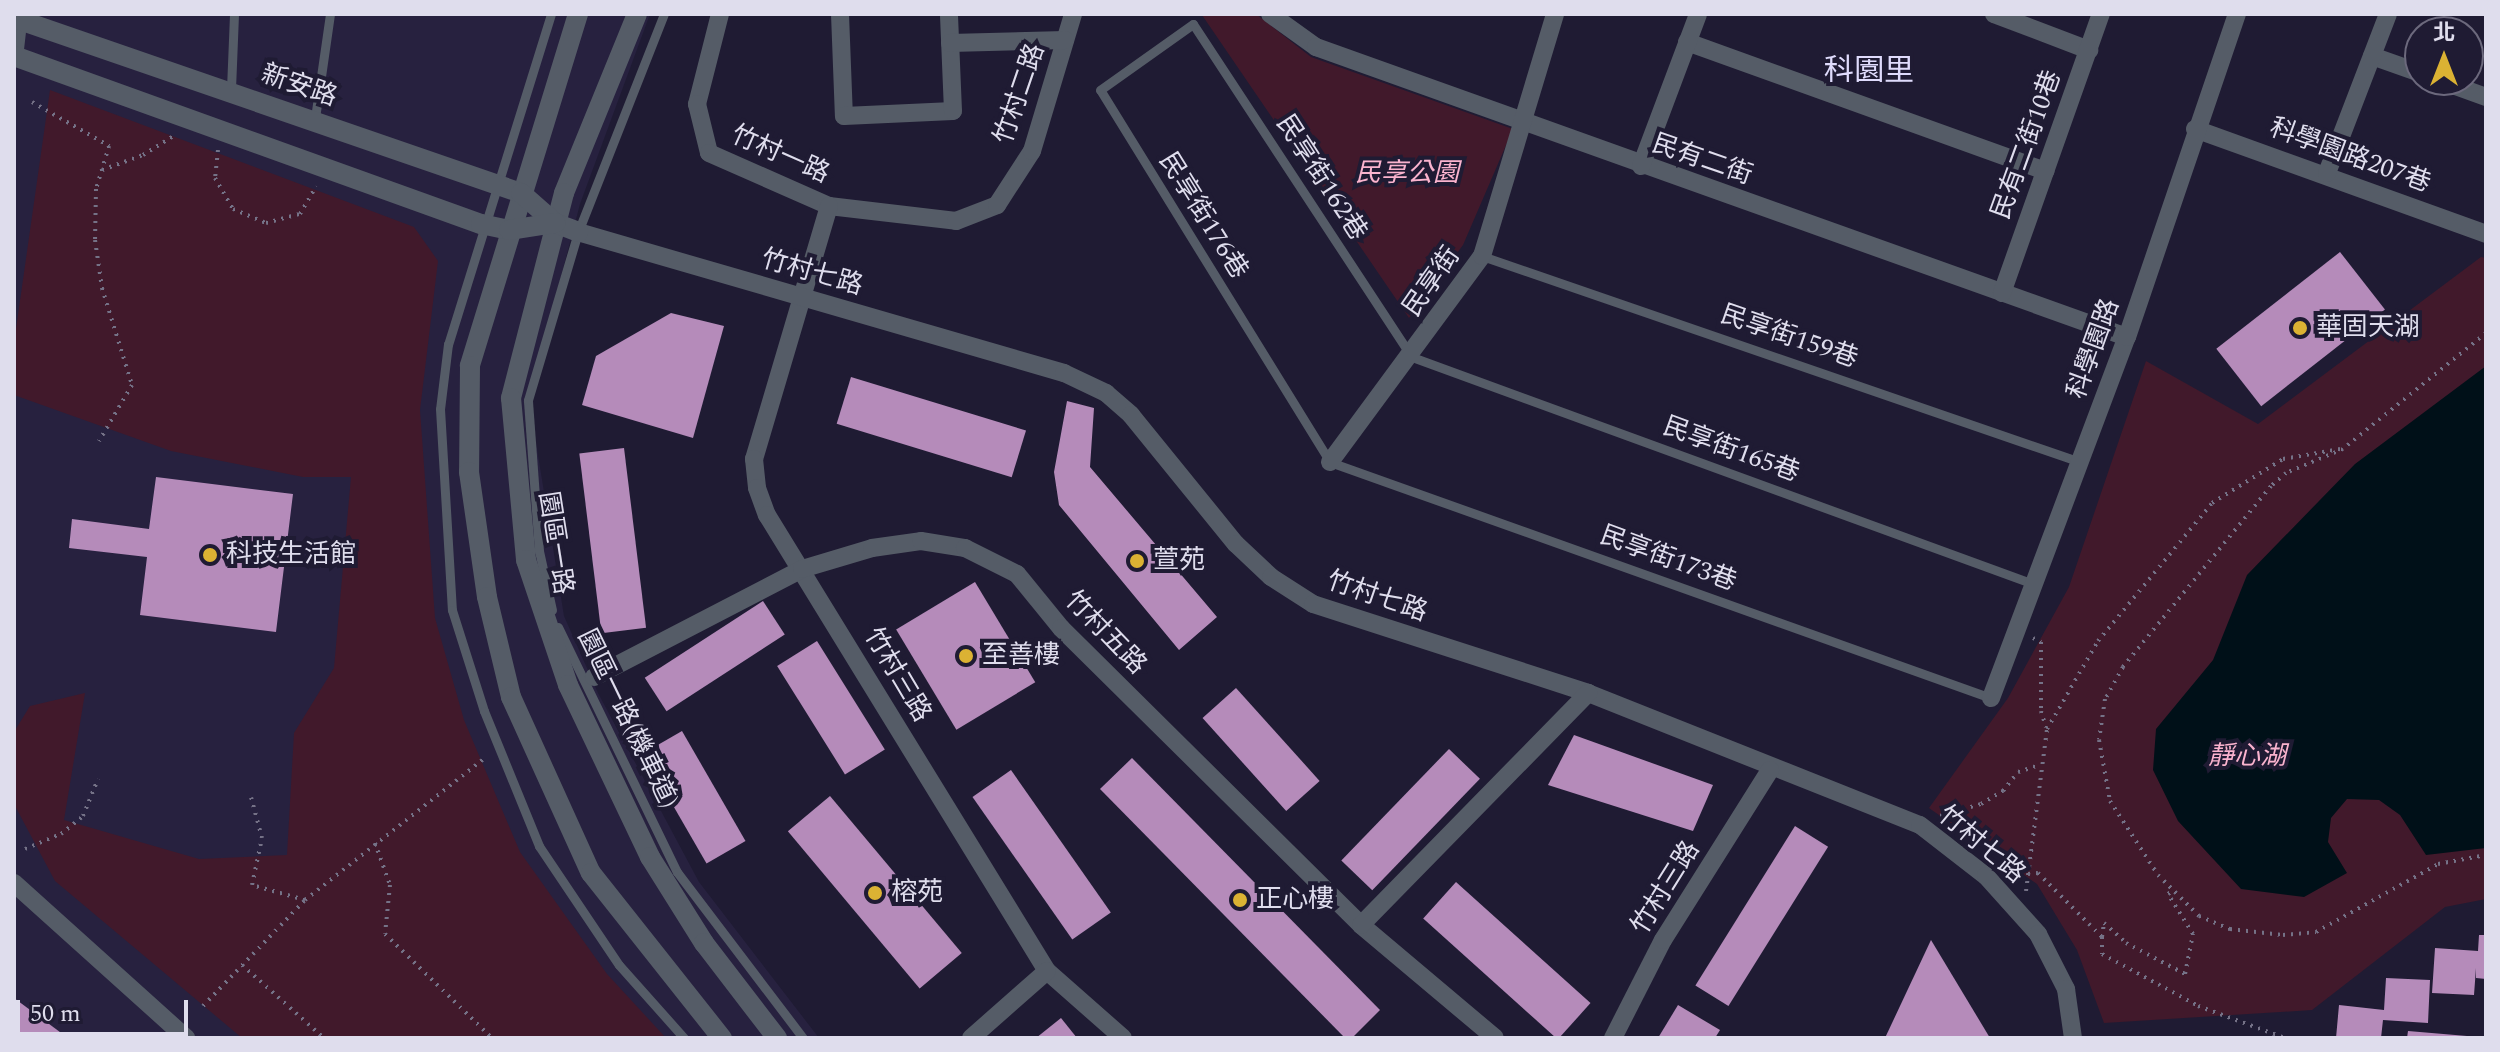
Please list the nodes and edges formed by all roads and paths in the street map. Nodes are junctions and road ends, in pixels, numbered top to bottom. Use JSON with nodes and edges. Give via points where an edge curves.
{"nodes":[{"id":1,"x":234,"y":14,"type":"edge"},
{"id":2,"x":330,"y":14,"type":"edge"},
{"id":3,"x":551,"y":14,"type":"edge"},
{"id":4,"x":578,"y":14,"type":"edge"},
{"id":5,"x":637,"y":14,"type":"edge"},
{"id":6,"x":664,"y":14,"type":"edge"},
{"id":7,"x":720,"y":14,"type":"edge"},
{"id":8,"x":840,"y":14,"type":"edge"},
{"id":9,"x":949,"y":14,"type":"edge"},
{"id":10,"x":1073,"y":14,"type":"edge"},
{"id":11,"x":1270,"y":14,"type":"edge"},
{"id":12,"x":1555,"y":14,"type":"edge"},
{"id":13,"x":1698,"y":14,"type":"edge"},
{"id":14,"x":1994,"y":14,"type":"edge"},
{"id":15,"x":2101,"y":14,"type":"edge"},
{"id":16,"x":2237,"y":14,"type":"edge"},
{"id":17,"x":2388,"y":14,"type":"edge"},
{"id":18,"x":16,"y":16,"type":"edge"},
{"id":19,"x":1193,"y":24,"type":"joint"},
{"id":20,"x":1065,"y":40,"type":"junction"},
{"id":21,"x":1687,"y":42,"type":"junction"},
{"id":22,"x":950,"y":43,"type":"junction"},
{"id":23,"x":2089,"y":50,"type":"junction"},
{"id":24,"x":2372,"y":56,"type":"junction"},
{"id":25,"x":14,"y":57,"type":"edge"},
{"id":26,"x":2404,"y":67,"type":"edge"},
{"id":27,"x":231,"y":89,"type":"junction"},
{"id":28,"x":32,"y":102,"type":"dead end"},
{"id":29,"x":315,"y":118,"type":"junction"},
{"id":30,"x":1522,"y":124,"type":"junction"},
{"id":31,"x":2195,"y":129,"type":"junction"},
{"id":32,"x":179,"y":132,"type":"dead end"},
{"id":33,"x":218,"y":148,"type":"dead end"},
{"id":34,"x":1641,"y":166,"type":"junction"},
{"id":35,"x":102,"y":170,"type":"junction"},
{"id":36,"x":2045,"y":171,"type":"junction"},
{"id":37,"x":2327,"y":173,"type":"junction"},
{"id":38,"x":495,"y":184,"type":"junction"},
{"id":39,"x":316,"y":186,"type":"dead end"},
{"id":40,"x":521,"y":193,"type":"junction"},
{"id":41,"x":829,"y":206,"type":"junction"},
{"id":42,"x":555,"y":223,"type":"junction"},
{"id":43,"x":481,"y":224,"type":"junction"},
{"id":44,"x":509,"y":230,"type":"junction"},
{"id":45,"x":578,"y":232,"type":"junction"},
{"id":46,"x":2486,"y":234,"type":"edge"},
{"id":47,"x":1482,"y":256,"type":"junction"},
{"id":48,"x":2002,"y":293,"type":"junction"},
{"id":49,"x":803,"y":297,"type":"junction"},
{"id":50,"x":2486,"y":333,"type":"edge"},
{"id":51,"x":2127,"y":337,"type":"junction"},
{"id":52,"x":1412,"y":357,"type":"junction"},
{"id":53,"x":99,"y":441,"type":"dead end"},
{"id":54,"x":2343,"y":449,"type":"junction"},
{"id":55,"x":1330,"y":462,"type":"junction"},
{"id":56,"x":2080,"y":462,"type":"junction"},
{"id":57,"x":802,"y":569,"type":"junction"},
{"id":58,"x":2036,"y":585,"type":"junction"},
{"id":59,"x":2019,"y":629,"type":"junction"},
{"id":60,"x":594,"y":677,"type":"dead end"},
{"id":61,"x":1588,"y":693,"type":"junction"},
{"id":62,"x":1991,"y":698,"type":"joint"},
{"id":63,"x":2047,"y":729,"type":"junction"},
{"id":64,"x":491,"y":754,"type":"dead end"},
{"id":65,"x":2039,"y":765,"type":"junction"},
{"id":66,"x":1770,"y":770,"type":"junction"},
{"id":67,"x":98,"y":779,"type":"dead end"},
{"id":68,"x":251,"y":797,"type":"dead end"},
{"id":69,"x":1920,"y":825,"type":"junction"},
{"id":70,"x":375,"y":843,"type":"junction"},
{"id":71,"x":25,"y":849,"type":"dead end"},
{"id":72,"x":2486,"y":855,"type":"edge"},
{"id":73,"x":2028,"y":874,"type":"junction"},
{"id":74,"x":14,"y":883,"type":"edge"},
{"id":75,"x":2171,"y":892,"type":"junction"},
{"id":76,"x":305,"y":900,"type":"junction"},
{"id":77,"x":2024,"y":918,"type":"junction"},
{"id":78,"x":1361,"y":925,"type":"junction"},
{"id":79,"x":2102,"y":937,"type":"junction"},
{"id":80,"x":242,"y":965,"type":"junction"},
{"id":81,"x":1047,"y":971,"type":"junction"},
{"id":82,"x":203,"y":1006,"type":"dead end"},
{"id":83,"x":181,"y":1036,"type":"edge"},
{"id":84,"x":324,"y":1038,"type":"edge"},
{"id":85,"x":492,"y":1038,"type":"edge"},
{"id":86,"x":684,"y":1038,"type":"edge"},
{"id":87,"x":722,"y":1038,"type":"edge"},
{"id":88,"x":777,"y":1038,"type":"edge"},
{"id":89,"x":803,"y":1038,"type":"edge"},
{"id":90,"x":971,"y":1038,"type":"edge"},
{"id":91,"x":1123,"y":1038,"type":"edge"},
{"id":92,"x":1495,"y":1038,"type":"edge"},
{"id":93,"x":1613,"y":1038,"type":"edge"},
{"id":94,"x":2073,"y":1038,"type":"edge"},
{"id":95,"x":2285,"y":1038,"type":"edge"}],
"edges":[{"from":1,"to":27,"type":"lane"},
{"from":2,"to":29,"type":"lane"},
{"from":3,"to":38,"type":"lane"},
{"from":4,"to":40,"type":"street"},
{"from":5,"to":42,"type":"street","name":"園區一路"},
{"from":6,"to":45,"type":"lane","name":"園區一路(機車道)"},
{"from":7,"to":41,"type":"street","name":"竹村一路","via":[[697,104],[709,153]]},
{"from":8,"to":22,"type":"street","via":[[844,116],[953,111]]},
{"from":9,"to":22,"type":"street"},
{"from":10,"to":20,"type":"street","name":"竹村二路"},
{"from":11,"to":30,"type":"street","name":"民有二街","via":[[1316,47]]},
{"from":12,"to":30,"type":"street","name":"民享街"},
{"from":13,"to":21,"type":"street"},
{"from":14,"to":23,"type":"street"},
{"from":15,"to":23,"type":"street","name":"民有二街10巷"},
{"from":16,"to":31,"type":"street","name":"科學園路"},
{"from":17,"to":24,"type":"street"},
{"from":18,"to":25,"type":"street"},
{"from":18,"to":27,"type":"street","name":"新安路"},
{"from":19,"to":52,"type":"lane","name":"民享街162巷"},
{"from":19,"to":55,"type":"lane","name":"民享街176巷","via":[[1100,90]]},
{"from":20,"to":22,"type":"street"},
{"from":20,"to":41,"type":"street","name":"竹村二路","via":[[1032,151],[997,205],[956,221]]},
{"from":21,"to":34,"type":"street"},
{"from":21,"to":36,"type":"street"},
{"from":23,"to":36,"type":"street","name":"民有二街10巷"},
{"from":24,"to":26,"type":"street"},
{"from":24,"to":37,"type":"street"},
{"from":25,"to":43,"type":"street"},
{"from":27,"to":29,"type":"street","name":"新安路"},
{"from":28,"to":35,"type":"path","via":[[109,146]]},
{"from":29,"to":38,"type":"street","name":"新安路"},
{"from":30,"to":34,"type":"street","name":"民有二街"},
{"from":30,"to":47,"type":"street","name":"民享街"},
{"from":31,"to":37,"type":"street","name":"科學園路207巷"},
{"from":31,"to":51,"type":"street","name":"科學園路"},
{"from":32,"to":35,"type":"path","via":[[143,155]]},
{"from":33,"to":39,"type":"path","via":[[215,178],[233,209],[266,223],[300,214]]},
{"from":34,"to":48,"type":"street","name":"民有二街"},
{"from":35,"to":53,"type":"path","via":[[95,240],[102,288],[132,385]]},
{"from":36,"to":48,"type":"street","name":"民有二街10巷"},
{"from":37,"to":46,"type":"street","name":"科學園路207巷"},
{"from":38,"to":40,"type":"street","name":"新安路"},
{"from":38,"to":43,"type":"lane"},
{"from":40,"to":42,"type":"street","name":"新安路"},
{"from":40,"to":44,"type":"street"},
{"from":41,"to":49,"type":"street","name":"竹村一路"},
{"from":42,"to":44,"type":"street"},
{"from":42,"to":45,"type":"street","name":"新安路"},
{"from":42,"to":88,"type":"street","name":"園區一路","via":[[511,398],[526,560],[542,618],[650,857],[704,943]]},
{"from":43,"to":44,"type":"street"},
{"from":43,"to":86,"type":"lane","via":[[448,344],[440,409],[452,610],[484,711],[539,846],[619,965]]},
{"from":44,"to":87,"type":"street","via":[[470,366],[469,472],[487,597],[511,697],[591,873]]},
{"from":45,"to":49,"type":"street","name":"竹村七路"},
{"from":45,"to":89,"type":"lane","name":"園區一路(機車道)","via":[[528,400],[539,551],[553,616],[677,872]]},
{"from":47,"to":52,"type":"street","name":"民享街"},
{"from":47,"to":56,"type":"lane","name":"民享街159巷"},
{"from":48,"to":51,"type":"street","name":"民有二街"},
{"from":49,"to":57,"type":"street","name":"竹村三路","via":[[754,459],[767,515]]},
{"from":49,"to":61,"type":"street","name":"竹村七路","via":[[1064,373],[1106,393],[1131,415],[1236,544],[1271,577],[1313,604]]},
{"from":50,"to":54,"type":"path"},
{"from":51,"to":56,"type":"street","name":"科學園路"},
{"from":52,"to":55,"type":"street","name":"民享街"},
{"from":52,"to":58,"type":"lane","name":"民享街165巷"},
{"from":54,"to":63,"type":"path","via":[[2317,449],[2283,459],[2212,503],[2098,641]]},
{"from":54,"to":75,"type":"path","via":[[2286,473],[2271,486],[2123,667],[2105,699],[2099,761],[2110,801]]},
{"from":55,"to":62,"type":"lane","name":"民享街173巷"},
{"from":56,"to":58,"type":"street","name":"科學園路"},
{"from":57,"to":60,"type":"street","name":"竹村五路"},
{"from":57,"to":78,"type":"street","name":"竹村五路","via":[[872,548],[921,541],[965,548],[1017,574],[1061,628]]},
{"from":57,"to":81,"type":"street","name":"竹村三路"},
{"from":58,"to":59,"type":"street","name":"科學園路"},
{"from":59,"to":62,"type":"street","name":"科學園路"},
{"from":59,"to":63,"type":"path","via":[[2041,642],[2041,711]]},
{"from":61,"to":66,"type":"street","name":"竹村七路"},
{"from":61,"to":78,"type":"street"},
{"from":63,"to":65,"type":"path"},
{"from":64,"to":70,"type":"path"},
{"from":65,"to":69,"type":"path","via":[[2018,772],[2003,791],[1981,804]]},
{"from":65,"to":73,"type":"path"},
{"from":66,"to":69,"type":"street","name":"竹村七路"},
{"from":66,"to":93,"type":"street","name":"竹村三路","via":[[1663,940]]},
{"from":67,"to":71,"type":"path","via":[[83,816],[61,834]]},
{"from":68,"to":76,"type":"path","via":[[262,838],[252,885]]},
{"from":69,"to":77,"type":"street","name":"竹村七路","via":[[1976,867]]},
{"from":70,"to":76,"type":"path"},
{"from":70,"to":85,"type":"path","via":[[390,885],[385,934]]},
{"from":72,"to":75,"type":"path","via":[[2438,864],[2331,926],[2300,935],[2230,929],[2199,916]]},
{"from":73,"to":77,"type":"path"},
{"from":73,"to":79,"type":"path","via":[[2038,873]]},
{"from":74,"to":83,"type":"street"},
{"from":75,"to":79,"type":"path","via":[[2193,934],[2185,974],[2126,943],[2104,923]]},
{"from":76,"to":80,"type":"path"},
{"from":77,"to":94,"type":"street","name":"竹村七路","via":[[2066,989]]},
{"from":78,"to":92,"type":"street","name":"竹村五路"},
{"from":79,"to":95,"type":"path","via":[[2102,954],[2198,1006]]},
{"from":80,"to":82,"type":"path"},
{"from":80,"to":84,"type":"path"},
{"from":81,"to":90,"type":"street"},
{"from":81,"to":91,"type":"street","name":"竹村三路"}]}
